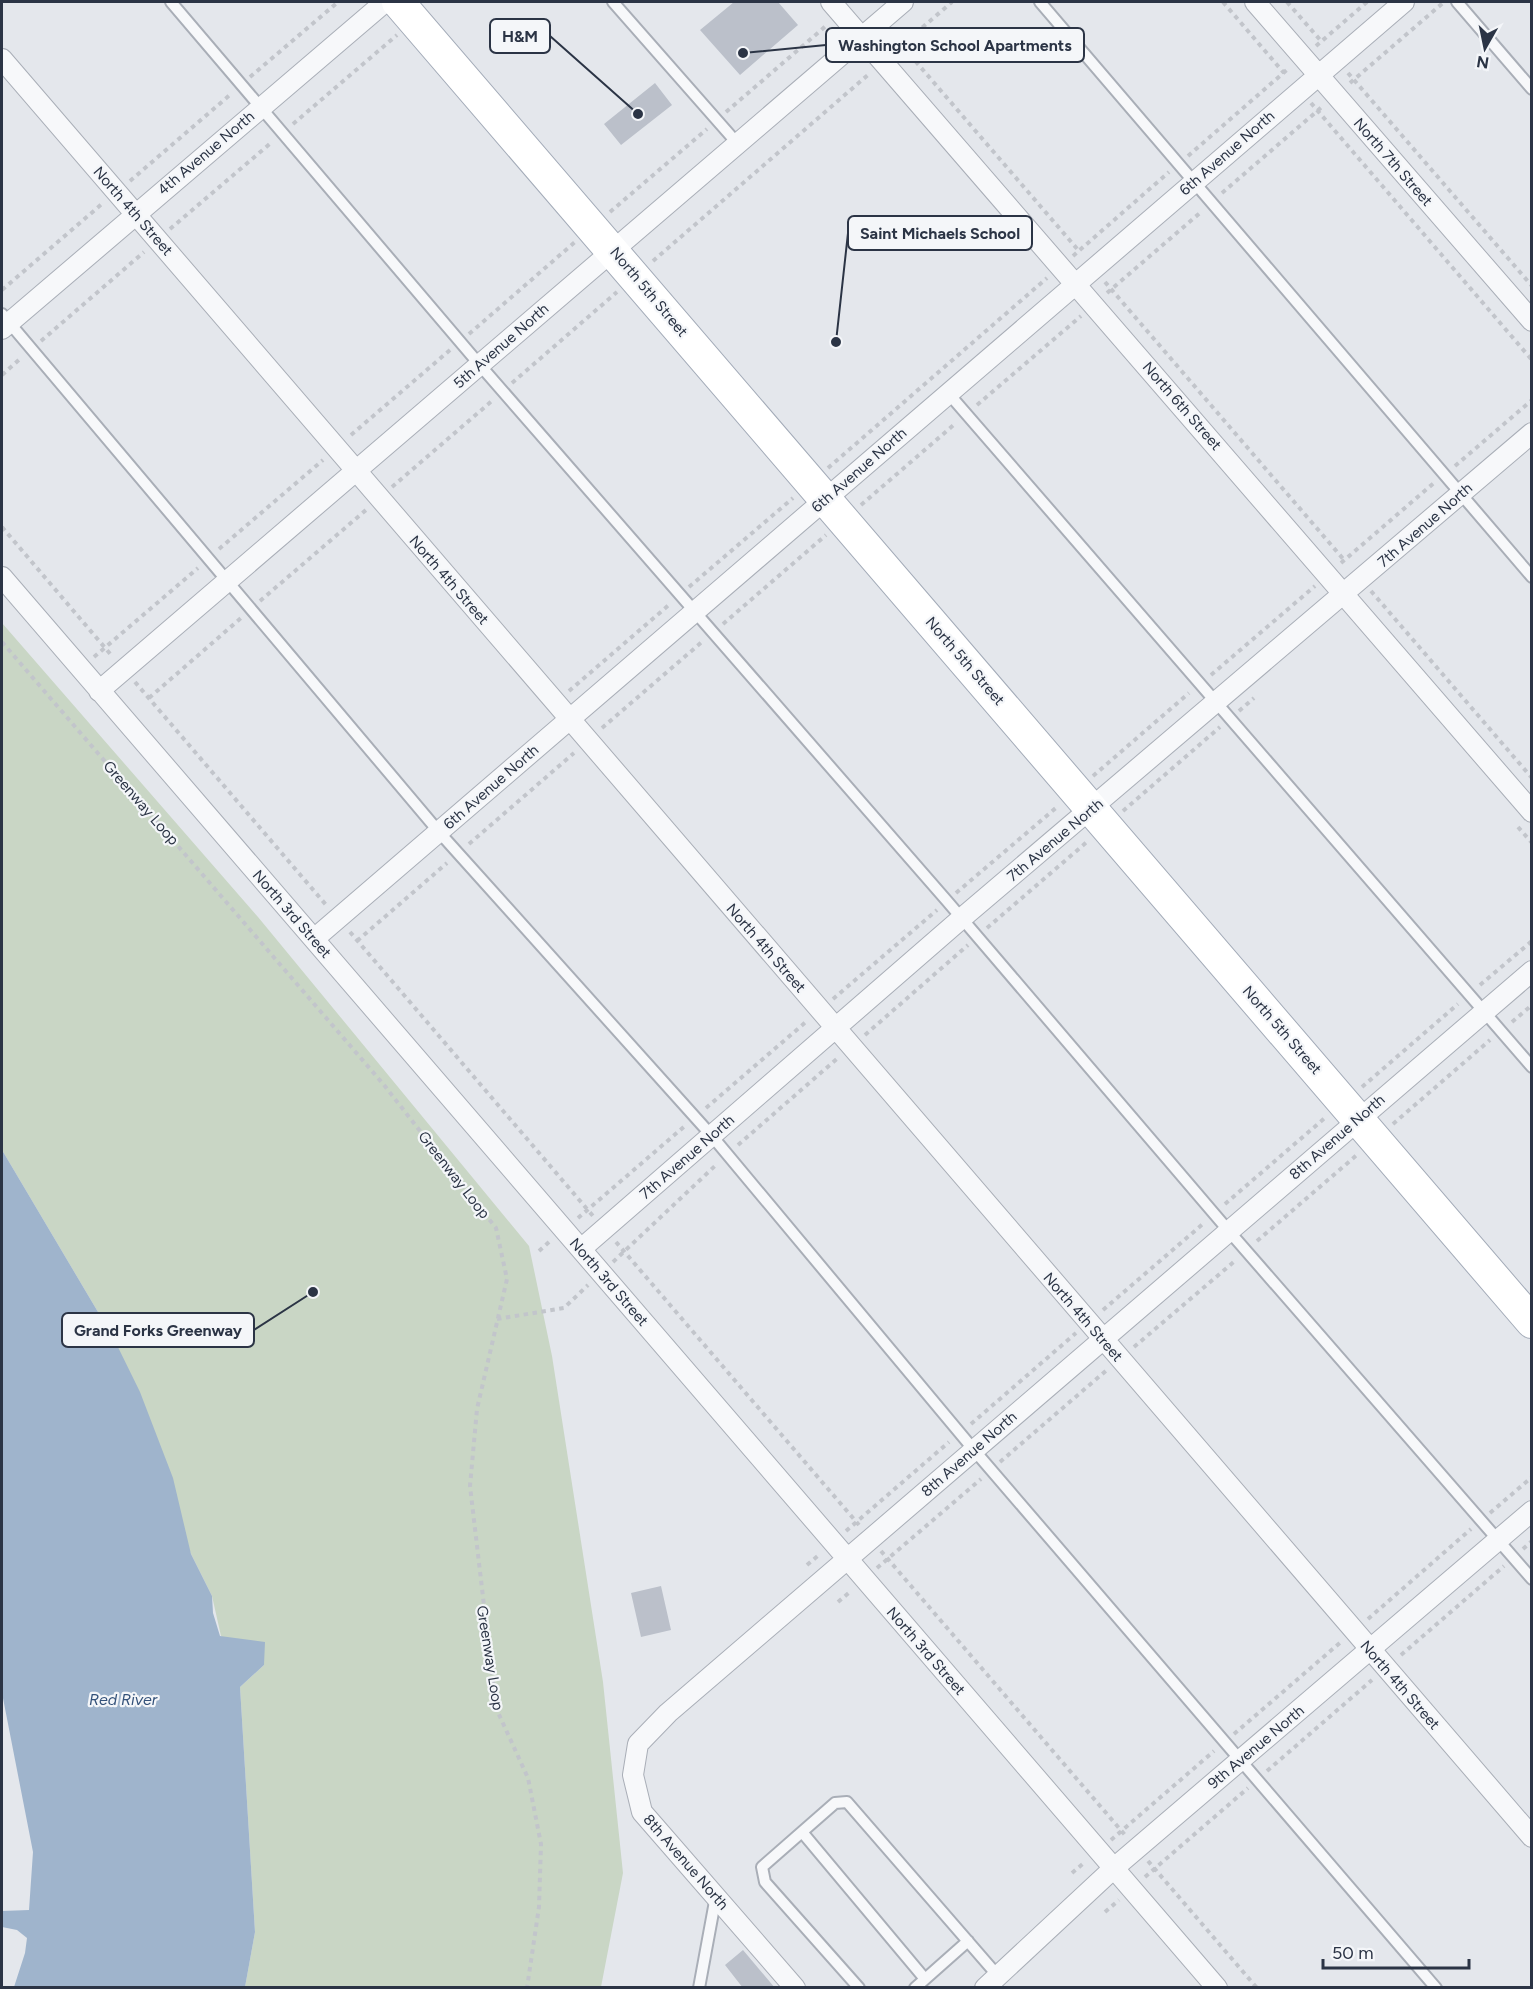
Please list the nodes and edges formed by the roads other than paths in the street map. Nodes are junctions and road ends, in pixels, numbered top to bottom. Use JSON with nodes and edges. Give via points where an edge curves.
{"nodes":[{"id":1,"x":171,"y":2,"type":"edge"},
{"id":2,"x":385,"y":2,"type":"edge"},
{"id":3,"x":613,"y":2,"type":"edge"},
{"id":4,"x":831,"y":2,"type":"edge"},
{"id":5,"x":903,"y":2,"type":"edge"},
{"id":6,"x":1040,"y":2,"type":"edge"},
{"id":7,"x":1255,"y":2,"type":"edge"},
{"id":8,"x":1404,"y":2,"type":"edge"},
{"id":9,"x":1457,"y":2,"type":"edge"},
{"id":10,"x":406,"y":11,"type":"edge"},
{"id":11,"x":861,"y":37,"type":"junction"},
{"id":12,"x":2,"y":59,"type":"edge"},
{"id":13,"x":1317,"y":75,"type":"junction"},
{"id":14,"x":1532,"y":88,"type":"edge"},
{"id":15,"x":260,"y":108,"type":"junction"},
{"id":16,"x":737,"y":143,"type":"junction"},
{"id":17,"x":1193,"y":183,"type":"junction"},
{"id":18,"x":136,"y":213,"type":"junction"},
{"id":19,"x":613,"y":249,"type":"junction"},
{"id":20,"x":1076,"y":285,"type":"junction"},
{"id":21,"x":1532,"y":321,"type":"edge"},
{"id":22,"x":4,"y":322,"type":"edge"},
{"id":23,"x":479,"y":364,"type":"junction"},
{"id":24,"x":949,"y":394,"type":"junction"},
{"id":25,"x":1532,"y":433,"type":"edge"},
{"id":26,"x":355,"y":471,"type":"junction"},
{"id":27,"x":1461,"y":494,"type":"junction"},
{"id":28,"x":826,"y":501,"type":"junction"},
{"id":29,"x":2,"y":577,"type":"edge"},
{"id":30,"x":1532,"y":577,"type":"edge"},
{"id":31,"x":226,"y":582,"type":"junction"},
{"id":32,"x":1351,"y":601,"type":"junction"},
{"id":33,"x":695,"y":611,"type":"junction"},
{"id":34,"x":99,"y":692,"type":"junction"},
{"id":35,"x":1217,"y":703,"type":"junction"},
{"id":36,"x":570,"y":719,"type":"junction"},
{"id":37,"x":1092,"y":808,"type":"junction"},
{"id":38,"x":1532,"y":812,"type":"edge"},
{"id":39,"x":439,"y":831,"type":"junction"},
{"id":40,"x":962,"y":918,"type":"junction"},
{"id":41,"x":314,"y":939,"type":"junction"},
{"id":42,"x":1532,"y":971,"type":"edge"},
{"id":43,"x":1484,"y":1011,"type":"junction"},
{"id":44,"x":835,"y":1029,"type":"junction"},
{"id":45,"x":1532,"y":1067,"type":"edge"},
{"id":46,"x":1360,"y":1119,"type":"junction"},
{"id":47,"x":712,"y":1136,"type":"junction"},
{"id":48,"x":1228,"y":1230,"type":"junction"},
{"id":49,"x":581,"y":1249,"type":"junction"},
{"id":50,"x":1532,"y":1322,"type":"edge"},
{"id":51,"x":1102,"y":1339,"type":"junction"},
{"id":52,"x":975,"y":1450,"type":"junction"},
{"id":53,"x":1532,"y":1511,"type":"edge"},
{"id":54,"x":1498,"y":1540,"type":"junction"},
{"id":55,"x":847,"y":1559,"type":"junction"},
{"id":56,"x":1532,"y":1579,"type":"edge"},
{"id":57,"x":1370,"y":1650,"type":"junction"},
{"id":58,"x":1240,"y":1761,"type":"junction"},
{"id":59,"x":802,"y":1832,"type":"junction"},
{"id":60,"x":1532,"y":1837,"type":"edge"},
{"id":61,"x":1114,"y":1868,"type":"junction"},
{"id":62,"x":716,"y":1896,"type":"junction"},
{"id":63,"x":968,"y":1941,"type":"junction"},
{"id":64,"x":925,"y":1978,"type":"junction"},
{"id":65,"x":992,"y":1982,"type":"edge"},
{"id":66,"x":702,"y":1986,"type":"edge"},
{"id":67,"x":795,"y":1988,"type":"edge"},
{"id":68,"x":859,"y":1988,"type":"edge"},
{"id":69,"x":915,"y":1988,"type":"edge"},
{"id":70,"x":1217,"y":1988,"type":"edge"},
{"id":71,"x":1436,"y":1988,"type":"edge"}],
"edges":[{"from":1,"to":15,"type":"lane"},
{"from":2,"to":15,"type":"street","name":"4th Avenue North"},
{"from":3,"to":16,"type":"lane"},
{"from":4,"to":11,"type":"street","name":"North 6th Street"},
{"from":5,"to":11,"type":"street","name":"5th Avenue North"},
{"from":6,"to":17,"type":"lane"},
{"from":7,"to":13,"type":"street","name":"North 7th Street"},
{"from":8,"to":13,"type":"street","name":"6th Avenue North"},
{"from":9,"to":14,"type":"lane"},
{"from":10,"to":19,"type":"main road","name":"North 5th Street"},
{"from":11,"to":16,"type":"street","name":"5th Avenue North"},
{"from":11,"to":20,"type":"street","name":"North 6th Street"},
{"from":12,"to":18,"type":"street","name":"North 4th Street"},
{"from":13,"to":17,"type":"street","name":"6th Avenue North"},
{"from":13,"to":21,"type":"street","name":"North 7th Street"},
{"from":15,"to":18,"type":"street","name":"4th Avenue North"},
{"from":15,"to":23,"type":"lane"},
{"from":16,"to":19,"type":"street","name":"5th Avenue North"},
{"from":17,"to":20,"type":"street","name":"6th Avenue North"},
{"from":17,"to":27,"type":"lane"},
{"from":18,"to":22,"type":"street","name":"4th Avenue North"},
{"from":18,"to":26,"type":"street","name":"North 4th Street"},
{"from":19,"to":23,"type":"street","name":"5th Avenue North"},
{"from":19,"to":28,"type":"main road","name":"North 5th Street"},
{"from":20,"to":24,"type":"street","name":"6th Avenue North"},
{"from":20,"to":32,"type":"street","name":"North 6th Street"},
{"from":22,"to":31,"type":"lane","via":[[31,349]]},
{"from":23,"to":26,"type":"street","name":"5th Avenue North"},
{"from":23,"to":33,"type":"lane"},
{"from":24,"to":28,"type":"street","name":"6th Avenue North"},
{"from":24,"to":35,"type":"lane"},
{"from":25,"to":27,"type":"street","name":"7th Avenue North"},
{"from":26,"to":31,"type":"street","name":"5th Avenue North"},
{"from":26,"to":36,"type":"street","name":"North 4th Street"},
{"from":27,"to":30,"type":"lane"},
{"from":27,"to":32,"type":"street","name":"7th Avenue North"},
{"from":28,"to":33,"type":"street","name":"6th Avenue North"},
{"from":28,"to":37,"type":"main road","name":"North 5th Street"},
{"from":29,"to":34,"type":"street","name":"North 3rd Street"},
{"from":31,"to":34,"type":"street","name":"5th Avenue North"},
{"from":31,"to":39,"type":"lane"},
{"from":32,"to":35,"type":"street","name":"7th Avenue North"},
{"from":32,"to":38,"type":"street","name":"North 6th Street"},
{"from":33,"to":36,"type":"street","name":"6th Avenue North"},
{"from":33,"to":40,"type":"lane"},
{"from":34,"to":41,"type":"street","name":"North 3rd Street"},
{"from":35,"to":37,"type":"street","name":"7th Avenue North"},
{"from":35,"to":43,"type":"lane"},
{"from":36,"to":39,"type":"street","name":"6th Avenue North"},
{"from":36,"to":44,"type":"street","name":"North 4th Street"},
{"from":37,"to":40,"type":"street","name":"7th Avenue North"},
{"from":37,"to":46,"type":"main road","name":"North 5th Street"},
{"from":39,"to":41,"type":"street","name":"6th Avenue North"},
{"from":39,"to":47,"type":"lane"},
{"from":40,"to":44,"type":"street","name":"7th Avenue North"},
{"from":40,"to":48,"type":"lane"},
{"from":41,"to":49,"type":"street","name":"North 3rd Street"},
{"from":42,"to":43,"type":"street","name":"8th Avenue North"},
{"from":43,"to":45,"type":"lane"},
{"from":43,"to":46,"type":"street","name":"8th Avenue North"},
{"from":44,"to":47,"type":"street","name":"7th Avenue North"},
{"from":44,"to":51,"type":"street","name":"North 4th Street"},
{"from":46,"to":48,"type":"street","name":"8th Avenue North"},
{"from":46,"to":50,"type":"main road","name":"North 5th Street"},
{"from":47,"to":49,"type":"street","name":"7th Avenue North"},
{"from":47,"to":52,"type":"lane"},
{"from":48,"to":51,"type":"street","name":"8th Avenue North"},
{"from":48,"to":54,"type":"lane"},
{"from":49,"to":55,"type":"street","name":"North 3rd Street"},
{"from":51,"to":52,"type":"street","name":"8th Avenue North"},
{"from":51,"to":57,"type":"street","name":"North 4th Street"},
{"from":52,"to":55,"type":"street","name":"8th Avenue North"},
{"from":52,"to":58,"type":"lane"},
{"from":53,"to":54,"type":"street","name":"9th Avenue North"},
{"from":54,"to":56,"type":"lane"},
{"from":54,"to":57,"type":"street","name":"9th Avenue North"},
{"from":55,"to":61,"type":"street","name":"North 3rd Street"},
{"from":55,"to":62,"type":"street","name":"8th Avenue North","via":[[668,1713],[638,1744],[633,1776],[642,1812]]},
{"from":57,"to":58,"type":"street","name":"9th Avenue North"},
{"from":57,"to":60,"type":"street","name":"North 4th Street"},
{"from":58,"to":61,"type":"street","name":"9th Avenue North"},
{"from":58,"to":71,"type":"lane"},
{"from":59,"to":63,"type":"lane","via":[[835,1803],[847,1802]]},
{"from":59,"to":64,"type":"lane"},
{"from":59,"to":68,"type":"lane","via":[[762,1867],[765,1882]]},
{"from":61,"to":65,"type":"street","name":"9th Avenue North"},
{"from":61,"to":70,"type":"street","name":"North 3rd Street"},
{"from":62,"to":66,"type":"lane"},
{"from":62,"to":67,"type":"street","name":"8th Avenue North"},
{"from":63,"to":64,"type":"lane"},
{"from":63,"to":65,"type":"lane"},
{"from":64,"to":69,"type":"lane"}]}
